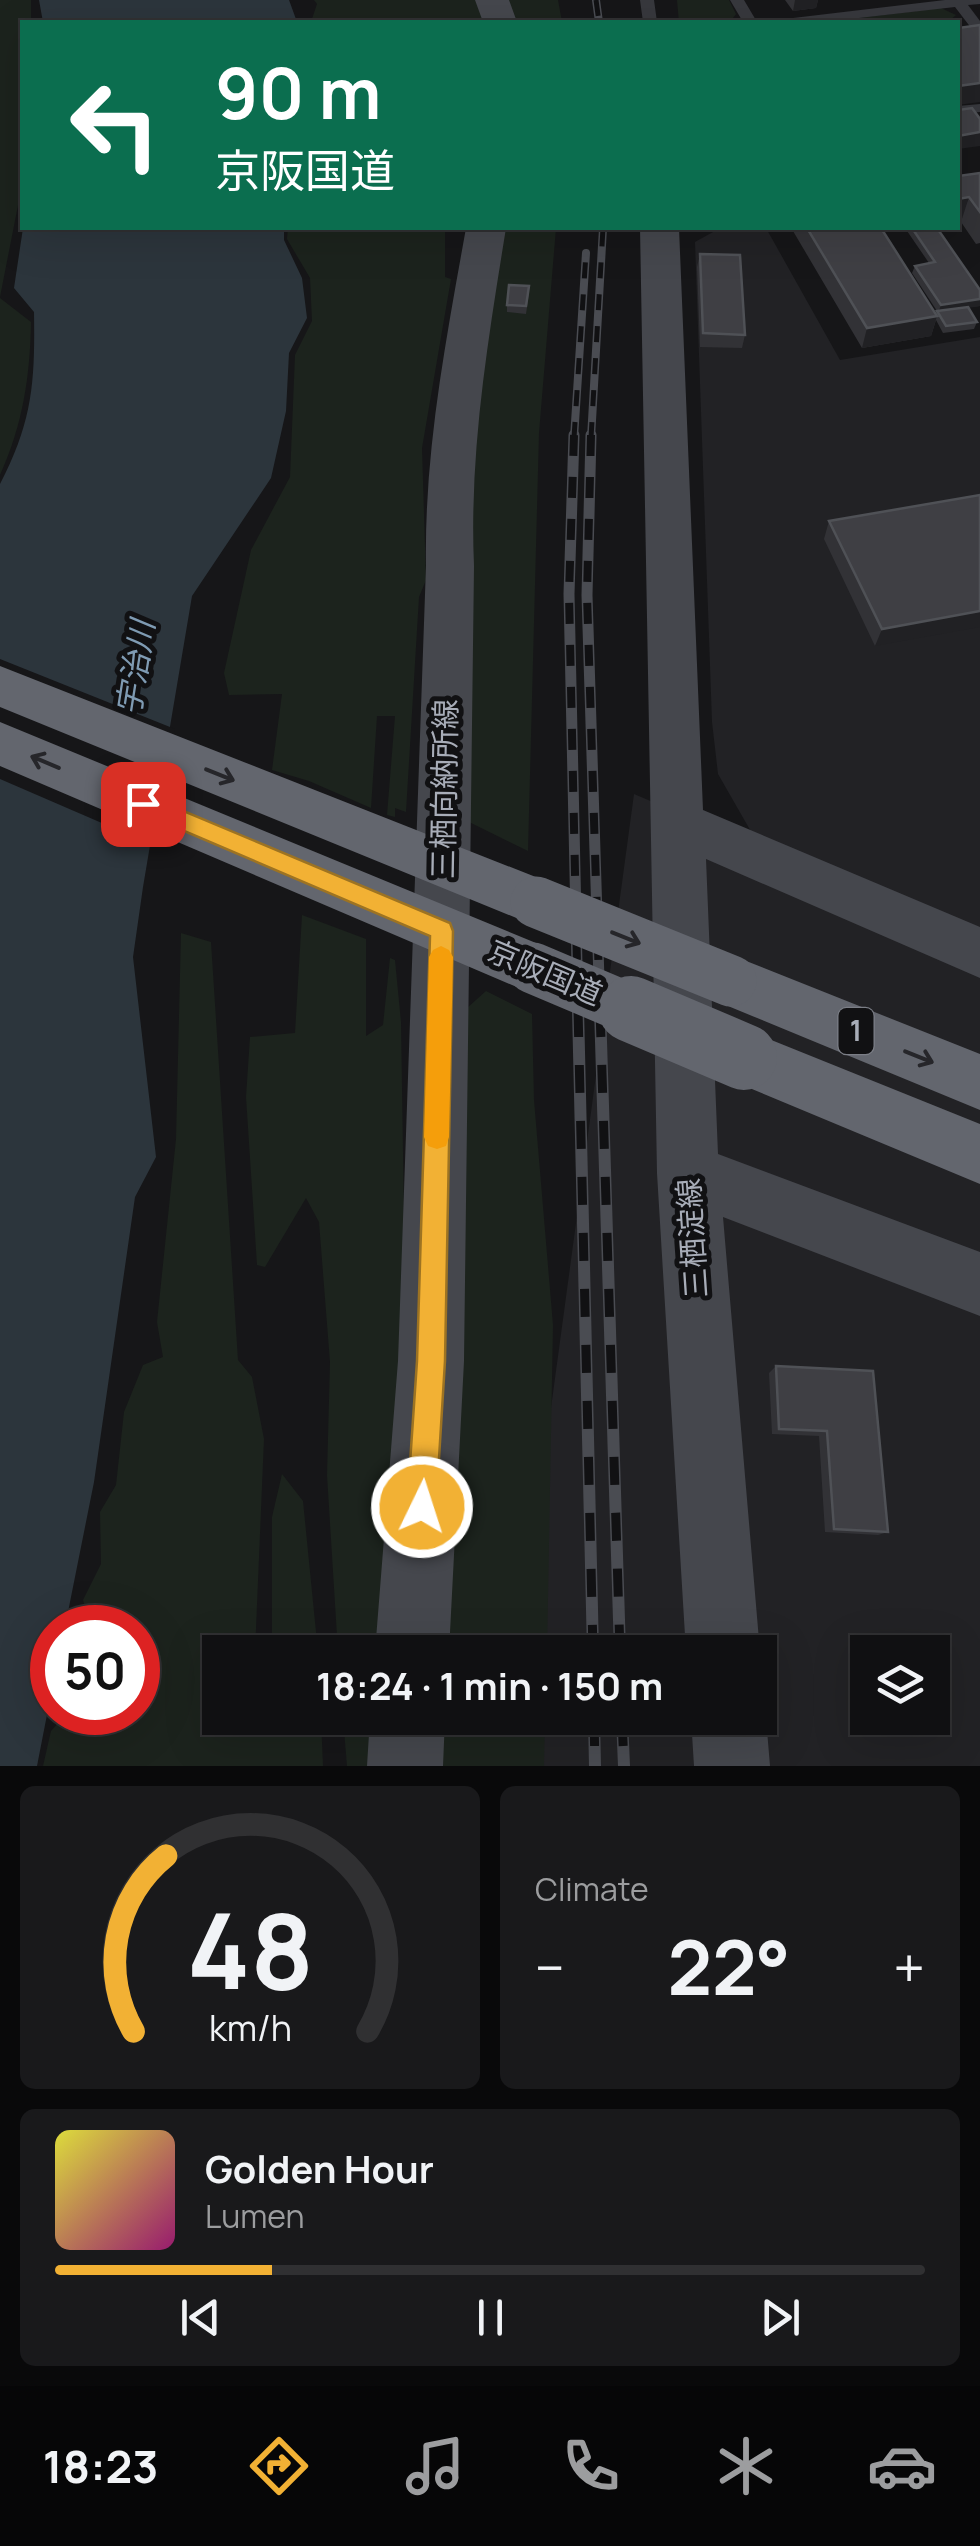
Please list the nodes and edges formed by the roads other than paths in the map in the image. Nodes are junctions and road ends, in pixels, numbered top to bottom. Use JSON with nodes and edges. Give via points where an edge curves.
{"nodes":[{"id":1,"x":958,"y":0,"type":"edge"},
{"id":2,"x":980,"y":0,"type":"edge"},
{"id":3,"x":809,"y":20,"type":"edge"},
{"id":4,"x":980,"y":30,"type":"edge"},
{"id":5,"x":485,"y":230,"type":"edge"},
{"id":6,"x":658,"y":230,"type":"edge"},
{"id":7,"x":0,"y":686,"type":"edge"},
{"id":8,"x":0,"y":743,"type":"edge"},
{"id":9,"x":678,"y":824,"type":"junction"},
{"id":10,"x":422,"y":857,"type":"junction"},
{"id":11,"x":417,"y":920,"type":"junction"},
{"id":12,"x":980,"y":953,"type":"edge"},
{"id":13,"x":980,"y":1082,"type":"edge"},
{"id":14,"x":980,"y":1154,"type":"edge"},
{"id":15,"x":688,"y":1172,"type":"junction"},
{"id":16,"x":980,"y":1284,"type":"edge"},
{"id":17,"x":413,"y":1635,"type":"edge"},
{"id":18,"x":723,"y":1635,"type":"edge"},
{"id":19,"x":407,"y":1735,"type":"edge"},
{"id":20,"x":729,"y":1735,"type":"edge"},
{"id":21,"x":405,"y":1766,"type":"edge"},
{"id":22,"x":732,"y":1766,"type":"edge"}],
"edges":[{"from":1,"to":2,"type":"lane"},
{"from":1,"to":3,"type":"lane"},
{"from":1,"to":4,"type":"lane"},
{"from":5,"to":10,"type":"street","name":"三栖向納所線","via":[[448,496],[450,566]]},
{"from":6,"to":9,"type":"street","name":"三栖淀線"},
{"from":7,"to":10,"type":"highway","name":"京阪国道","number":"1","one_way":true},
{"from":11,"to":8,"type":"highway","name":"京阪国道","number":"1","one_way":true},
{"from":9,"to":12,"type":"street"},
{"from":9,"to":15,"type":"street","name":"三栖淀線"},
{"from":10,"to":11,"type":"street","name":"三栖向納所線"},
{"from":10,"to":13,"type":"highway","name":"京阪国道","number":"1","one_way":true,"bridge":true},
{"from":11,"to":14,"type":"highway","name":"京阪国道","number":"1","bridge":true},
{"from":11,"to":17,"type":"street","name":"三栖向納所線","via":[[431,1361]]},
{"from":15,"to":16,"type":"street"},
{"from":15,"to":18,"type":"street","name":"三栖淀線"},
{"from":19,"to":21,"type":"street"},
{"from":20,"to":22,"type":"street"}]}
